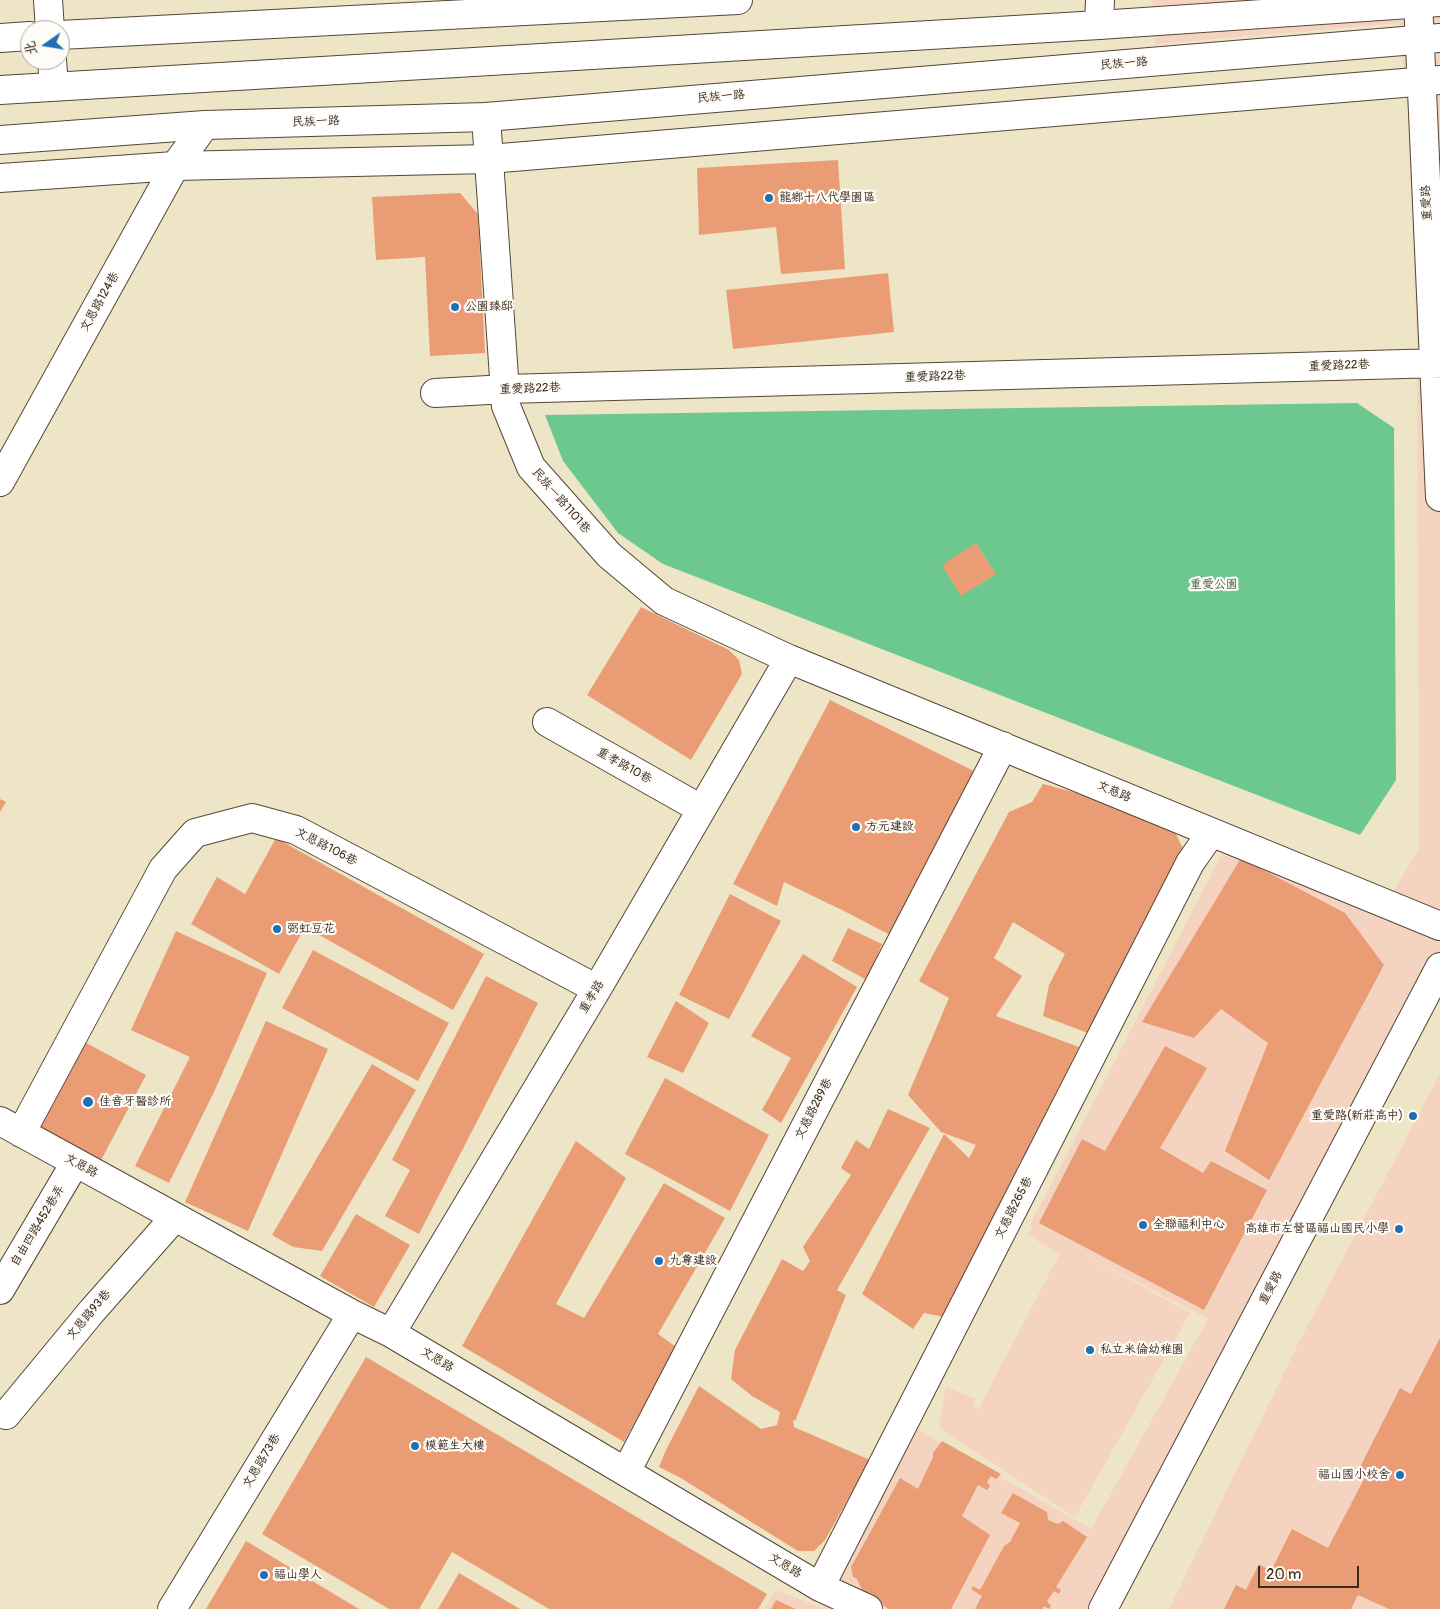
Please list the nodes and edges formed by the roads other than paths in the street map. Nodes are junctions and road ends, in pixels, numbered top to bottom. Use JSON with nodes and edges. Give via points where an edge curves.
{"nodes":[{"id":1,"x":48,"y":0,"type":"edge"},
{"id":2,"x":738,"y":0,"type":"edge"},
{"id":3,"x":1425,"y":2,"type":"edge"},
{"id":4,"x":1100,"y":12,"type":"edge"},
{"id":5,"x":49,"y":20,"type":"edge"},
{"id":6,"x":70,"y":33,"type":"edge"},
{"id":7,"x":20,"y":37,"type":"edge"},
{"id":8,"x":0,"y":38,"type":"edge"},
{"id":9,"x":1430,"y":38,"type":"edge"},
{"id":10,"x":53,"y":73,"type":"edge"},
{"id":11,"x":1431,"y":80,"type":"edge"},
{"id":12,"x":0,"y":90,"type":"edge"},
{"id":13,"x":486,"y":117,"type":"junction"},
{"id":14,"x":205,"y":125,"type":"junction"},
{"id":15,"x":0,"y":140,"type":"edge"},
{"id":16,"x":489,"y":160,"type":"junction"},
{"id":17,"x":175,"y":166,"type":"junction"},
{"id":18,"x":0,"y":178,"type":"edge"},
{"id":19,"x":1437,"y":363,"type":"edge"},
{"id":20,"x":506,"y":389,"type":"junction"},
{"id":21,"x":435,"y":393,"type":"dead end"},
{"id":22,"x":0,"y":482,"type":"edge"},
{"id":23,"x":1440,"y":497,"type":"edge"},
{"id":24,"x":788,"y":658,"type":"junction"},
{"id":25,"x":547,"y":722,"type":"dead end"},
{"id":26,"x":1003,"y":746,"type":"junction"},
{"id":27,"x":702,"y":809,"type":"junction"},
{"id":28,"x":1211,"y":832,"type":"junction"},
{"id":29,"x":1440,"y":926,"type":"edge"},
{"id":30,"x":1440,"y":967,"type":"edge"},
{"id":31,"x":598,"y":989,"type":"junction"},
{"id":32,"x":11,"y":1127,"type":"edge"},
{"id":33,"x":75,"y":1162,"type":"junction"},
{"id":34,"x":174,"y":1217,"type":"junction"},
{"id":35,"x":0,"y":1290,"type":"edge"},
{"id":36,"x":352,"y":1314,"type":"junction"},
{"id":37,"x":391,"y":1334,"type":"junction"},
{"id":38,"x":6,"y":1415,"type":"dead end"},
{"id":39,"x":626,"y":1472,"type":"junction"},
{"id":40,"x":820,"y":1587,"type":"junction"},
{"id":41,"x":172,"y":1609,"type":"edge"},
{"id":42,"x":868,"y":1609,"type":"edge"},
{"id":43,"x":1103,"y":1609,"type":"edge"}],
"edges":[{"from":1,"to":5,"type":"main road"},
{"from":2,"to":6,"type":"main road"},
{"from":3,"to":4,"type":"main road"},
{"from":3,"to":9,"type":"main road","name":"重愛路"},
{"from":4,"to":10,"type":"main road"},
{"from":7,"to":8,"type":"main road"},
{"from":9,"to":11,"type":"main road","name":"重愛路"},
{"from":9,"to":13,"type":"main road","name":"民族一路"},
{"from":10,"to":12,"type":"main road"},
{"from":11,"to":16,"type":"main road"},
{"from":11,"to":19,"type":"main road","name":"重愛路"},
{"from":13,"to":14,"type":"main road","name":"民族一路"},
{"from":13,"to":16,"type":"main road","name":"民族一路1101巷"},
{"from":14,"to":15,"type":"main road","name":"民族一路"},
{"from":14,"to":17,"type":"main road","name":"文恩路124巷"},
{"from":16,"to":17,"type":"main road"},
{"from":16,"to":20,"type":"main road","name":"民族一路1101巷"},
{"from":17,"to":18,"type":"main road"},
{"from":17,"to":22,"type":"main road","name":"文恩路124巷"},
{"from":19,"to":20,"type":"main road","name":"重愛路22巷"},
{"from":19,"to":23,"type":"main road","name":"重愛路"},
{"from":20,"to":21,"type":"main road","name":"重愛路22巷"},
{"from":20,"to":24,"type":"main road","name":"民族一路1101巷","via":[[506,406],[531,467],[609,555],[664,601]]},
{"from":24,"to":26,"type":"main road","name":"文慈路"},
{"from":24,"to":27,"type":"main road","name":"重孝路"},
{"from":25,"to":27,"type":"main road","name":"重孝路10巷"},
{"from":26,"to":28,"type":"main road","name":"文慈路"},
{"from":26,"to":39,"type":"main road","name":"文慈路289巷"},
{"from":27,"to":31,"type":"main road","name":"重孝路"},
{"from":28,"to":29,"type":"main road","name":"文慈路"},
{"from":28,"to":40,"type":"main road","name":"文慈路265巷","via":[[1190,863]]},
{"from":30,"to":43,"type":"main road","name":"重愛路"},
{"from":31,"to":32,"type":"main road","name":"文恩路106巷","via":[[296,830],[252,818],[195,833],[163,868]]},
{"from":31,"to":37,"type":"main road","name":"重孝路"},
{"from":32,"to":33,"type":"main road","name":"文恩路"},
{"from":33,"to":34,"type":"main road","name":"文恩路"},
{"from":33,"to":35,"type":"main road","name":"自由四路452巷弄"},
{"from":34,"to":36,"type":"main road","name":"文恩路"},
{"from":34,"to":38,"type":"main road","name":"文恩路93巷"},
{"from":36,"to":37,"type":"main road","name":"文恩路"},
{"from":36,"to":41,"type":"main road","name":"文恩路73巷"},
{"from":37,"to":39,"type":"main road","name":"文恩路"},
{"from":39,"to":40,"type":"main road","name":"文恩路"},
{"from":40,"to":42,"type":"main road","name":"文恩路"}]}
